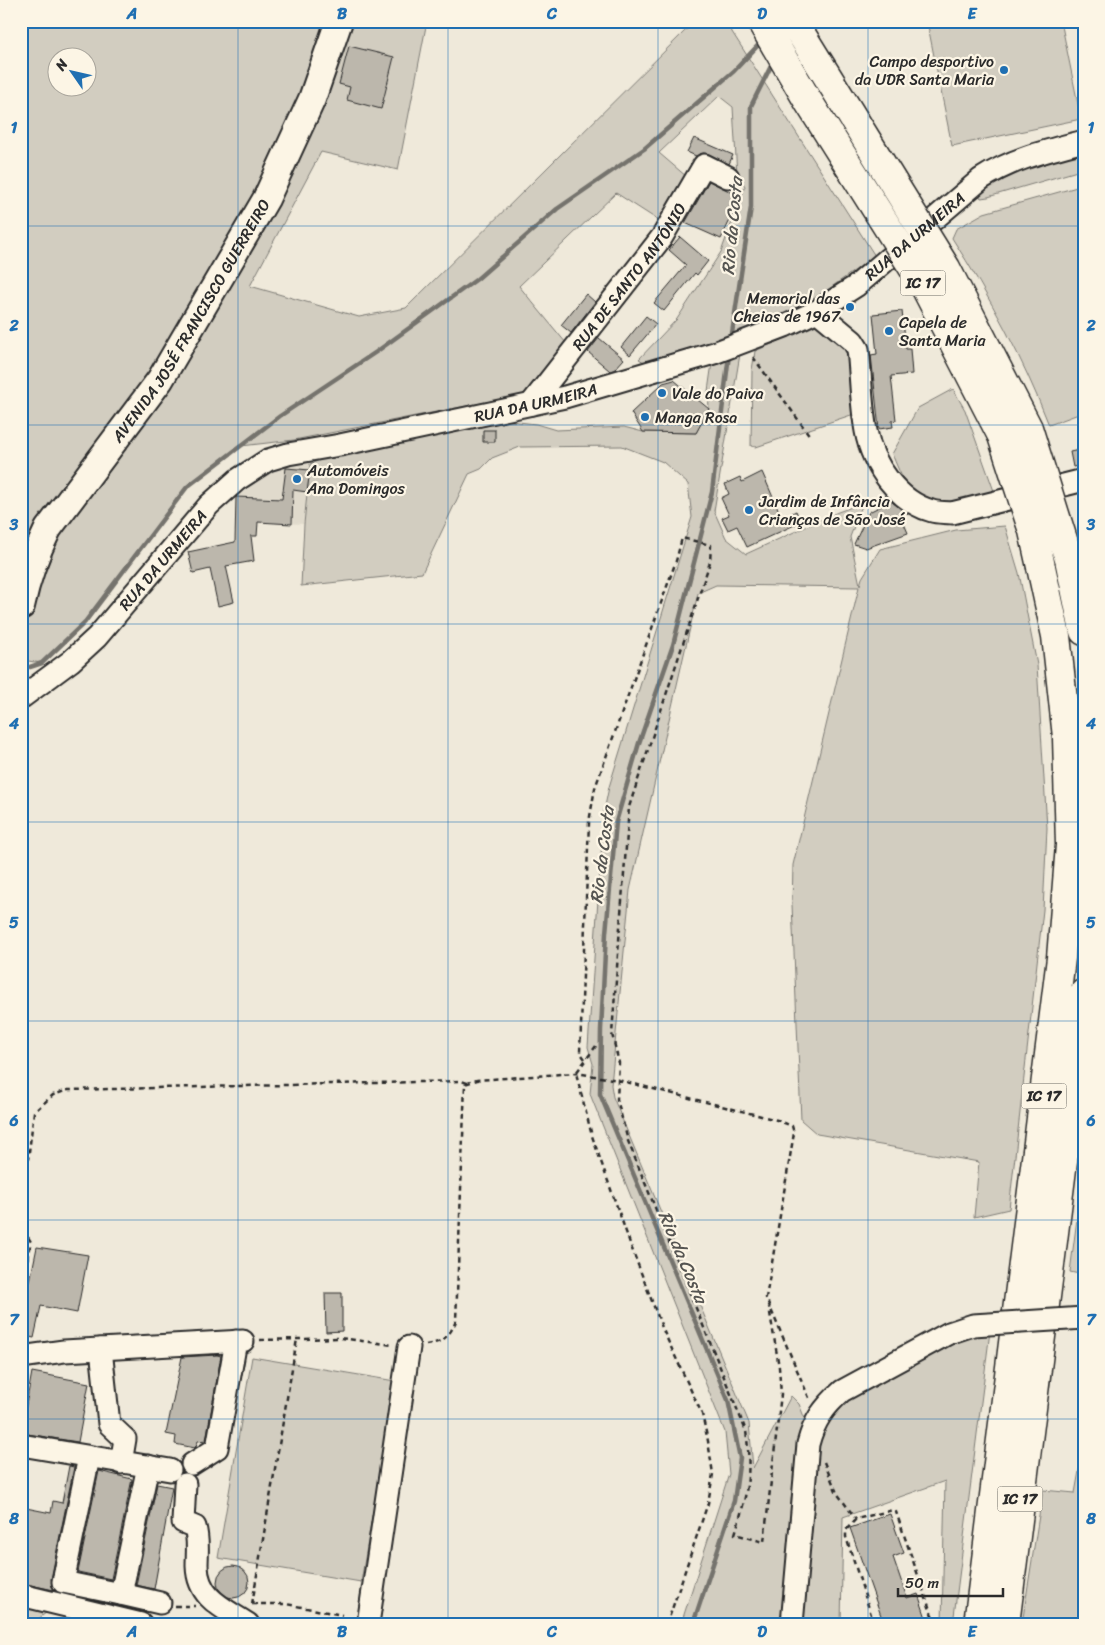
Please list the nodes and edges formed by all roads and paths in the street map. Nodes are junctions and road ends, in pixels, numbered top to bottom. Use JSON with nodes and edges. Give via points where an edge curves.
{"nodes":[{"id":1,"x":339,"y":21,"type":"edge"},
{"id":2,"x":761,"y":21,"type":"edge"},
{"id":3,"x":793,"y":21,"type":"edge"},
{"id":4,"x":1084,"y":141,"type":"edge"},
{"id":5,"x":728,"y":177,"type":"dead end"},
{"id":6,"x":817,"y":311,"type":"junction"},
{"id":7,"x":756,"y":359,"type":"dead end"},
{"id":8,"x":531,"y":404,"type":"junction"},
{"id":9,"x":810,"y":436,"type":"dead end"},
{"id":10,"x":1084,"y":480,"type":"edge"},
{"id":11,"x":21,"y":606,"type":"edge"},
{"id":12,"x":1084,"y":632,"type":"edge"},
{"id":13,"x":21,"y":698,"type":"edge"},
{"id":14,"x":1084,"y":993,"type":"edge"},
{"id":15,"x":596,"y":1046,"type":"dead end"},
{"id":16,"x":585,"y":1059,"type":"junction"},
{"id":17,"x":576,"y":1073,"type":"junction"},
{"id":18,"x":616,"y":1080,"type":"junction"},
{"id":19,"x":467,"y":1083,"type":"junction"},
{"id":20,"x":21,"y":1215,"type":"edge"},
{"id":21,"x":21,"y":1232,"type":"edge"},
{"id":22,"x":21,"y":1304,"type":"edge"},
{"id":23,"x":768,"y":1307,"type":"junction"},
{"id":24,"x":1084,"y":1318,"type":"edge"},
{"id":25,"x":297,"y":1339,"type":"junction"},
{"id":26,"x":240,"y":1341,"type":"junction"},
{"id":27,"x":409,"y":1347,"type":"junction"},
{"id":28,"x":101,"y":1349,"type":"junction"},
{"id":29,"x":21,"y":1356,"type":"edge"},
{"id":30,"x":819,"y":1416,"type":"junction"},
{"id":31,"x":808,"y":1444,"type":"junction"},
{"id":32,"x":21,"y":1445,"type":"edge"},
{"id":33,"x":89,"y":1457,"type":"junction"},
{"id":34,"x":121,"y":1463,"type":"junction"},
{"id":35,"x":192,"y":1464,"type":"junction"},
{"id":36,"x":148,"y":1466,"type":"junction"},
{"id":37,"x":170,"y":1470,"type":"junction"},
{"id":38,"x":185,"y":1484,"type":"junction"},
{"id":39,"x":856,"y":1519,"type":"junction"},
{"id":40,"x":121,"y":1594,"type":"junction"},
{"id":41,"x":21,"y":1595,"type":"edge"},
{"id":42,"x":160,"y":1603,"type":"joint"},
{"id":43,"x":221,"y":1607,"type":"junction"},
{"id":44,"x":250,"y":1614,"type":"edge"},
{"id":45,"x":342,"y":1614,"type":"dead end"},
{"id":46,"x":141,"y":1624,"type":"edge"},
{"id":47,"x":368,"y":1624,"type":"edge"},
{"id":48,"x":667,"y":1624,"type":"edge"},
{"id":49,"x":792,"y":1624,"type":"edge"},
{"id":50,"x":874,"y":1624,"type":"edge"},
{"id":51,"x":936,"y":1624,"type":"edge"},
{"id":52,"x":978,"y":1624,"type":"edge"},
{"id":53,"x":1005,"y":1624,"type":"edge"}],
"edges":[{"from":1,"to":11,"type":"main road","name":"AVENIDA JOSÉ FRANCISCO GUERREIRO","via":[[312,99],[266,199],[160,380],[48,530],[35,554]]},
{"from":2,"to":52,"type":"highway","number":"IC 17","bridge":true,"via":[[924,285],[1002,436],[1033,531],[1056,636],[1066,737],[1070,845],[1062,958]]},
{"from":3,"to":12,"type":"highway","number":"IC 17","bridge":true,"via":[[946,268],[1028,428],[1069,559]]},
{"from":4,"to":6,"type":"street","name":"RUA DA URMEIRA","via":[[1020,158],[998,168],[856,286]]},
{"from":5,"to":8,"type":"street","name":"RUA DE SANTO ANTÓNIO","via":[[704,165],[662,237]]},
{"from":6,"to":8,"type":"street","name":"RUA DA URMEIRA","via":[[714,353]]},
{"from":6,"to":10,"type":"street","via":[[858,349],[866,432],[873,452],[886,477],[913,502],[932,511],[952,513]]},
{"from":7,"to":9,"type":"path"},
{"from":8,"to":13,"type":"street","name":"RUA DA URMEIRA","via":[[268,460],[236,480],[209,505],[97,637],[72,661]]},
{"from":14,"to":53,"type":"highway","number":"IC 17"},
{"from":15,"to":16,"type":"path"},
{"from":16,"to":17,"type":"path"},
{"from":16,"to":18,"type":"path","via":[[580,1052],[589,822],[595,788],[682,538],[711,545],[710,562],[629,807],[612,1034],[619,1063]]},
{"from":17,"to":18,"type":"path"},
{"from":17,"to":19,"type":"path"},
{"from":17,"to":48,"type":"path","via":[[592,1136],[632,1249],[663,1330],[702,1414],[708,1440],[713,1474],[708,1503]]},
{"from":18,"to":23,"type":"path","via":[[792,1126],[794,1133],[766,1298]]},
{"from":18,"to":23,"type":"path","via":[[617,1099],[628,1141],[746,1431],[750,1456],[748,1490],[735,1534],[764,1542],[781,1394]]},
{"from":19,"to":20,"type":"path","via":[[68,1090],[53,1095],[34,1112]]},
{"from":19,"to":27,"type":"path","via":[[456,1320],[442,1342]]},
{"from":21,"to":22,"type":"path","via":[[31,1242]]},
{"from":23,"to":30,"type":"path"},
{"from":24,"to":30,"type":"street","bridge":true,"via":[[973,1325],[949,1332],[842,1391]]},
{"from":25,"to":26,"type":"path"},
{"from":25,"to":27,"type":"path","via":[[340,1338]]},
{"from":25,"to":44,"type":"path"},
{"from":26,"to":28,"type":"street"},
{"from":26,"to":35,"type":"street","via":[[217,1448]]},
{"from":27,"to":47,"type":"street"},
{"from":28,"to":29,"type":"street"},
{"from":28,"to":34,"type":"street","via":[[109,1424],[125,1439]]},
{"from":30,"to":31,"type":"street"},
{"from":31,"to":39,"type":"path","via":[[820,1452],[837,1493]]},
{"from":31,"to":49,"type":"street"},
{"from":32,"to":33,"type":"street"},
{"from":33,"to":34,"type":"street"},
{"from":33,"to":40,"type":"street","via":[[63,1582]]},
{"from":34,"to":36,"type":"street"},
{"from":35,"to":37,"type":"street","via":[[179,1459],[174,1461]]},
{"from":35,"to":38,"type":"street","via":[[193,1478]]},
{"from":36,"to":37,"type":"street"},
{"from":36,"to":40,"type":"street"},
{"from":37,"to":38,"type":"street","via":[[175,1482]]},
{"from":38,"to":43,"type":"street","via":[[183,1522],[195,1527],[198,1535],[197,1568],[201,1587],[209,1599]]},
{"from":39,"to":50,"type":"path","via":[[849,1525],[846,1537]]},
{"from":39,"to":51,"type":"path","via":[[895,1510]]},
{"from":40,"to":42,"type":"street"},
{"from":41,"to":46,"type":"street"},
{"from":42,"to":43,"type":"path"},
{"from":43,"to":44,"type":"street"},
{"from":43,"to":44,"type":"path"},
{"from":44,"to":45,"type":"path","via":[[286,1604]]}]}
